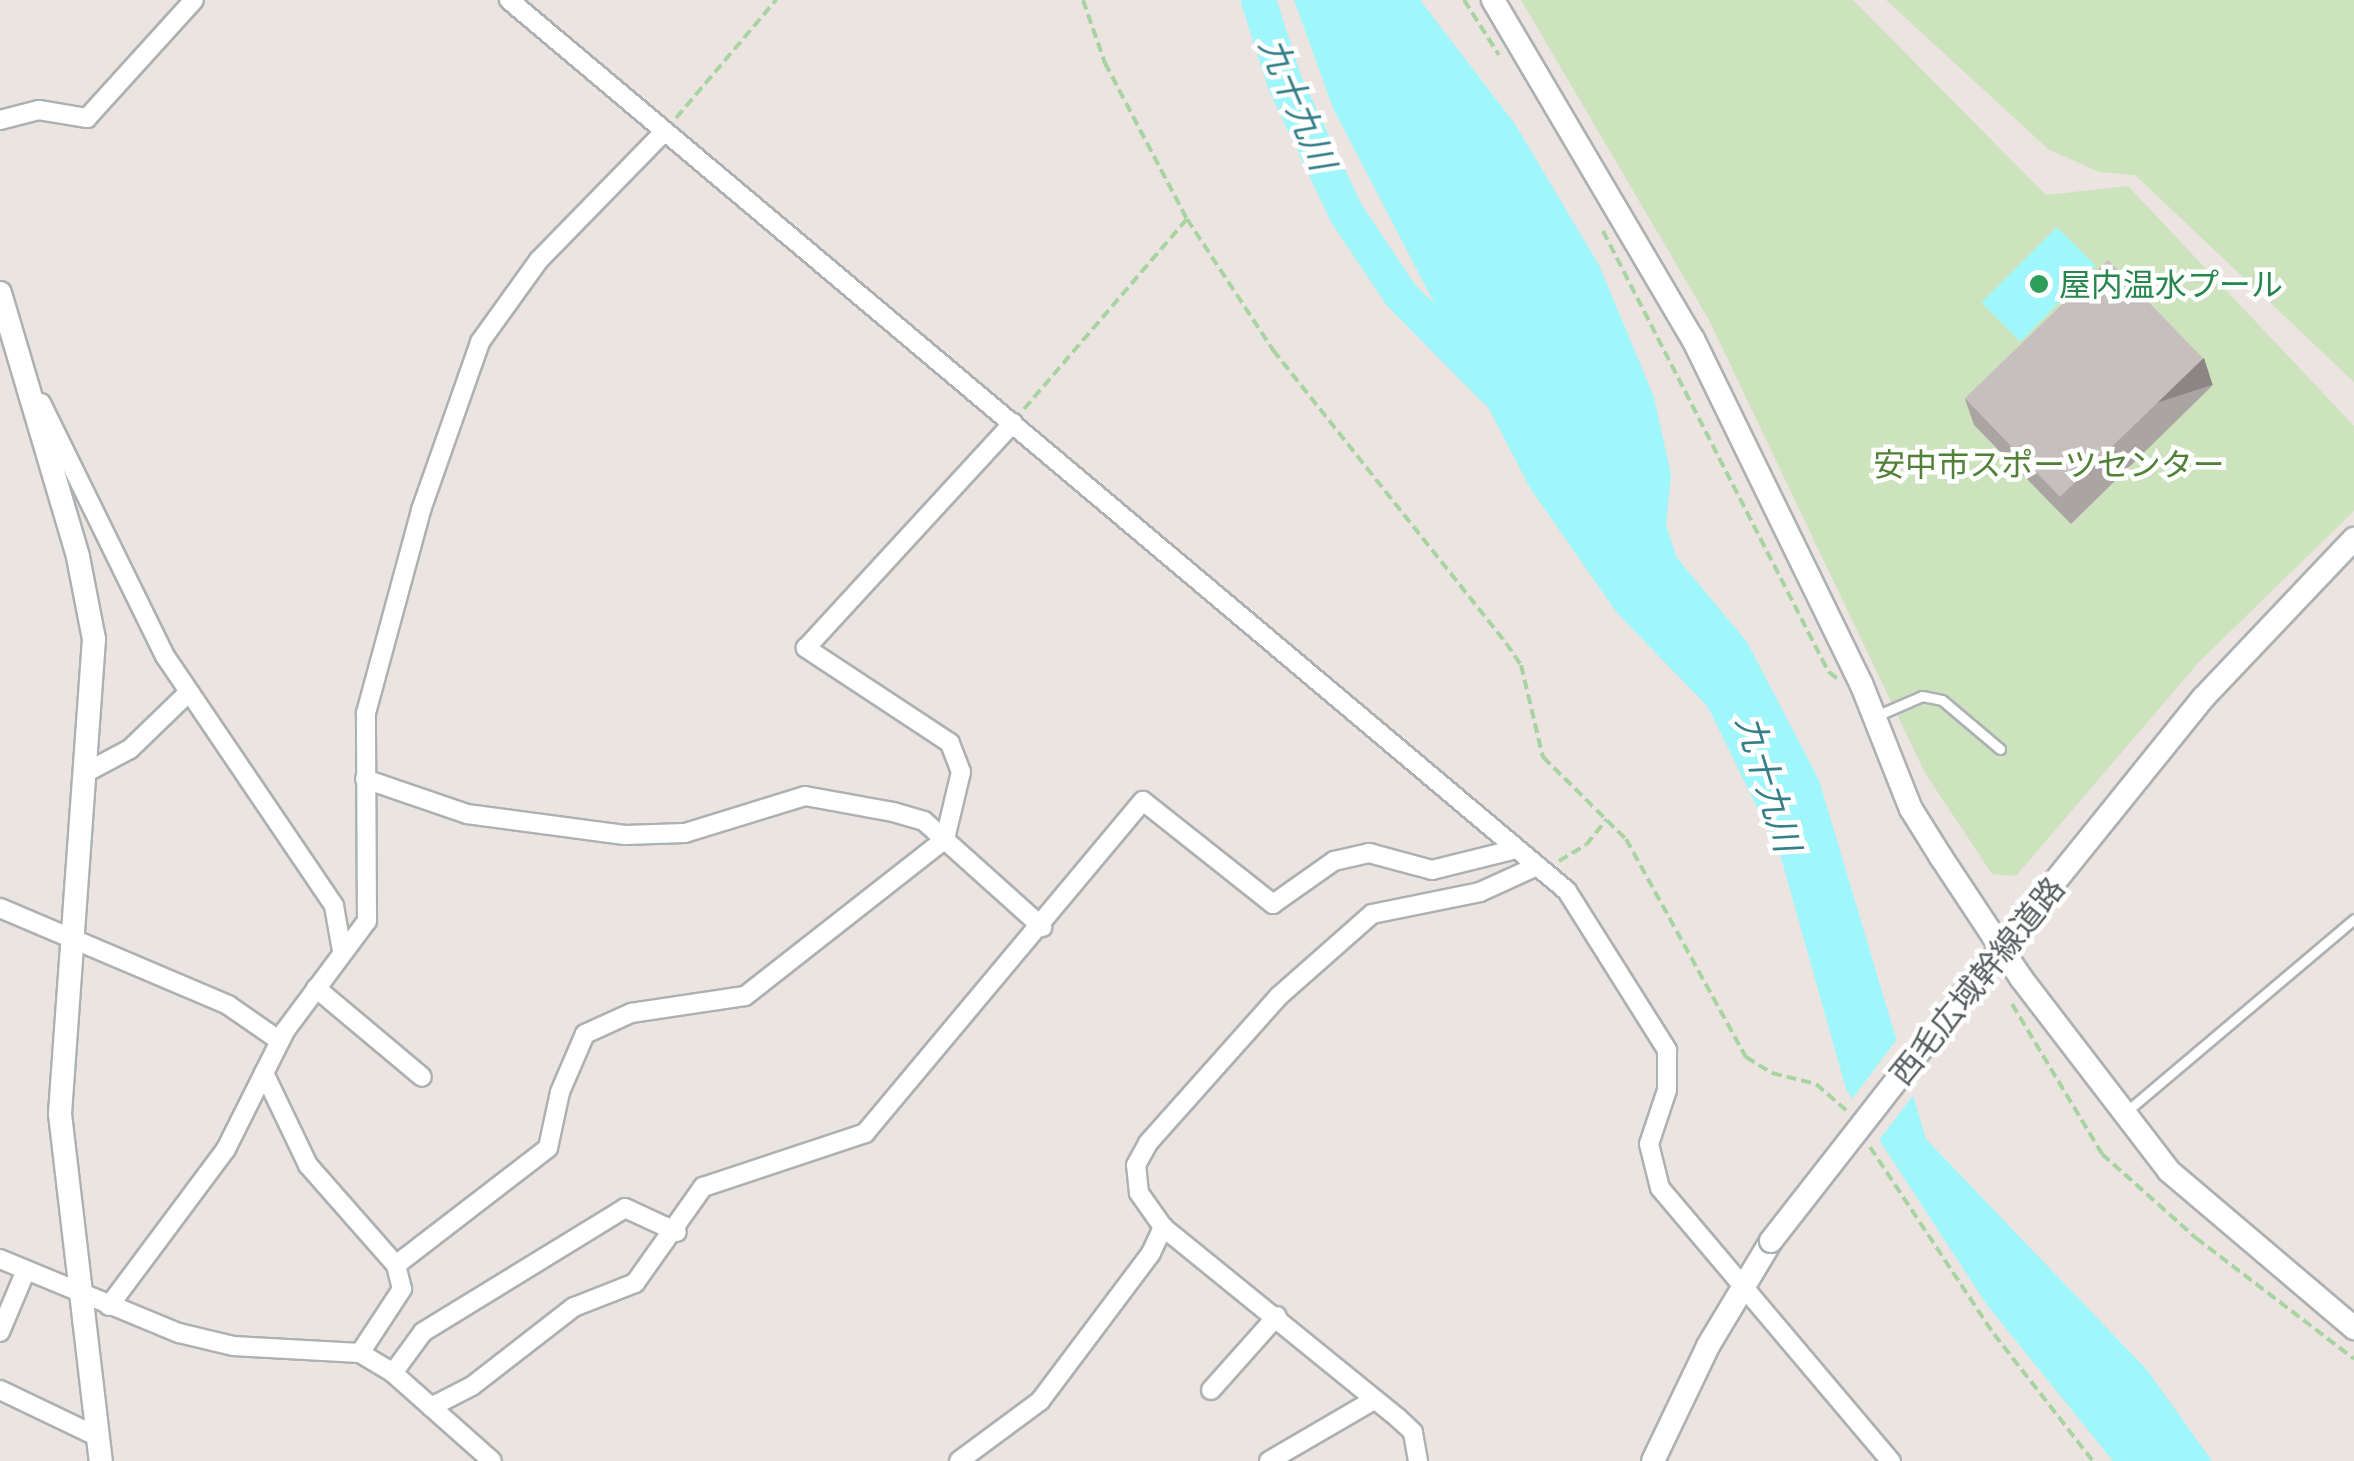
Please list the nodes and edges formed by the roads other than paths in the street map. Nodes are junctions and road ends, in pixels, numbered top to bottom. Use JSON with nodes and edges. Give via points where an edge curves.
{"nodes":[{"id":1,"x":194,"y":0,"type":"edge"},
{"id":2,"x":509,"y":0,"type":"edge"},
{"id":3,"x":1493,"y":0,"type":"edge"},
{"id":4,"x":0,"y":120,"type":"edge"},
{"id":5,"x":664,"y":132,"type":"junction"},
{"id":6,"x":0,"y":293,"type":"edge"},
{"id":7,"x":19,"y":358,"type":"junction"},
{"id":8,"x":1012,"y":423,"type":"junction"},
{"id":9,"x":2354,"y":540,"type":"edge"},
{"id":10,"x":189,"y":692,"type":"junction"},
{"id":11,"x":1874,"y":716,"type":"junction"},
{"id":12,"x":2000,"y":749,"type":"dead end"},
{"id":13,"x":85,"y":773,"type":"junction"},
{"id":14,"x":365,"y":779,"type":"junction"},
{"id":15,"x":945,"y":839,"type":"junction"},
{"id":16,"x":1516,"y":848,"type":"junction"},
{"id":17,"x":1542,"y":870,"type":"junction"},
{"id":18,"x":0,"y":908,"type":"edge"},
{"id":19,"x":2354,"y":919,"type":"edge"},
{"id":20,"x":1042,"y":927,"type":"junction"},
{"id":21,"x":73,"y":937,"type":"junction"},
{"id":22,"x":2002,"y":949,"type":"junction"},
{"id":23,"x":342,"y":951,"type":"junction"},
{"id":24,"x":316,"y":988,"type":"junction"},
{"id":25,"x":280,"y":1041,"type":"junction"},
{"id":26,"x":264,"y":1072,"type":"junction"},
{"id":27,"x":422,"y":1077,"type":"dead end"},
{"id":28,"x":2123,"y":1114,"type":"junction"},
{"id":29,"x":1164,"y":1227,"type":"junction"},
{"id":30,"x":676,"y":1232,"type":"junction"},
{"id":31,"x":0,"y":1259,"type":"edge"},
{"id":32,"x":396,"y":1266,"type":"junction"},
{"id":33,"x":26,"y":1270,"type":"junction"},
{"id":34,"x":1746,"y":1284,"type":"junction"},
{"id":35,"x":78,"y":1293,"type":"junction"},
{"id":36,"x":109,"y":1306,"type":"junction"},
{"id":37,"x":1277,"y":1316,"type":"junction"},
{"id":38,"x":2354,"y":1328,"type":"edge"},
{"id":39,"x":0,"y":1332,"type":"edge"},
{"id":40,"x":360,"y":1354,"type":"junction"},
{"id":41,"x":393,"y":1373,"type":"junction"},
{"id":42,"x":0,"y":1390,"type":"edge"},
{"id":43,"x":1211,"y":1390,"type":"dead end"},
{"id":44,"x":1374,"y":1400,"type":"junction"},
{"id":45,"x":431,"y":1407,"type":"junction"},
{"id":46,"x":99,"y":1449,"type":"edge"},
{"id":47,"x":1885,"y":1459,"type":"edge"},
{"id":48,"x":492,"y":1461,"type":"edge"},
{"id":49,"x":958,"y":1461,"type":"edge"},
{"id":50,"x":1269,"y":1461,"type":"edge"},
{"id":51,"x":1418,"y":1461,"type":"edge"},
{"id":52,"x":1653,"y":1461,"type":"edge"}],
"edges":[{"from":1,"to":4,"type":"street","via":[[86,118],[39,110]]},
{"from":2,"to":5,"type":"street"},
{"from":3,"to":11,"type":"street","via":[[1692,339]]},
{"from":5,"to":8,"type":"street"},
{"from":5,"to":14,"type":"street","via":[[540,260],[480,342],[388,624],[366,713]]},
{"from":6,"to":7,"type":"street"},
{"from":7,"to":10,"type":"street","via":[[164,656]]},
{"from":7,"to":13,"type":"street","via":[[89,600],[94,639]]},
{"from":8,"to":15,"type":"street","via":[[806,648],[950,743],[961,772]]},
{"from":8,"to":16,"type":"street"},
{"from":9,"to":22,"type":"street","name":"西毛広域幹線道路","via":[[2204,697]]},
{"from":10,"to":13,"type":"street","via":[[130,749]]},
{"from":10,"to":23,"type":"street","via":[[334,906]]},
{"from":11,"to":12,"type":"lane","via":[[1922,696],[1942,700]]},
{"from":11,"to":22,"type":"street","via":[[1912,809]]},
{"from":13,"to":21,"type":"street"},
{"from":14,"to":15,"type":"street","via":[[467,814],[624,834],[685,833],[806,796],[924,821]]},
{"from":14,"to":23,"type":"street","via":[[367,921]]},
{"from":15,"to":20,"type":"street"},
{"from":15,"to":32,"type":"street","via":[[745,996],[631,1013],[585,1034],[560,1092],[548,1148]]},
{"from":16,"to":17,"type":"street"},
{"from":16,"to":20,"type":"street","via":[[1432,870],[1369,852],[1334,861],[1273,904],[1143,801]]},
{"from":17,"to":29,"type":"street","via":[[1480,892],[1372,914],[1279,996],[1148,1142],[1136,1164],[1139,1193]]},
{"from":17,"to":34,"type":"street","via":[[1568,890],[1667,1050],[1667,1090],[1649,1144],[1660,1188]]},
{"from":18,"to":21,"type":"street"},
{"from":19,"to":28,"type":"lane"},
{"from":20,"to":30,"type":"street","via":[[866,1133],[702,1188]]},
{"from":21,"to":25,"type":"street","via":[[228,1005]]},
{"from":21,"to":35,"type":"street","via":[[60,1114]]},
{"from":22,"to":28,"type":"street"},
{"from":22,"to":34,"type":"street","name":"西毛広域幹線道路","bridge":true,"via":[[1771,1241]]},
{"from":23,"to":24,"type":"street"},
{"from":24,"to":25,"type":"street"},
{"from":24,"to":27,"type":"street"},
{"from":25,"to":26,"type":"street"},
{"from":26,"to":32,"type":"street","via":[[308,1165]]},
{"from":26,"to":36,"type":"street","via":[[226,1150]]},
{"from":28,"to":38,"type":"street","via":[[2210,1211]]},
{"from":29,"to":37,"type":"street"},
{"from":29,"to":49,"type":"street","via":[[1151,1254],[1040,1402]]},
{"from":30,"to":41,"type":"street","via":[[625,1208],[423,1332]]},
{"from":30,"to":45,"type":"street","via":[[635,1282],[574,1307],[472,1386]]},
{"from":31,"to":33,"type":"street"},
{"from":32,"to":40,"type":"street","via":[[402,1289]]},
{"from":33,"to":35,"type":"street"},
{"from":33,"to":39,"type":"street"},
{"from":34,"to":47,"type":"street"},
{"from":34,"to":52,"type":"street","name":"西毛広域幹線道路"},
{"from":35,"to":36,"type":"street"},
{"from":35,"to":46,"type":"street"},
{"from":36,"to":40,"type":"street","via":[[232,1346]]},
{"from":37,"to":43,"type":"street"},
{"from":37,"to":44,"type":"street"},
{"from":40,"to":41,"type":"street"},
{"from":41,"to":45,"type":"street"},
{"from":42,"to":46,"type":"street"},
{"from":44,"to":50,"type":"street"},
{"from":44,"to":51,"type":"street","via":[[1414,1432]]},
{"from":45,"to":48,"type":"street"}]}
